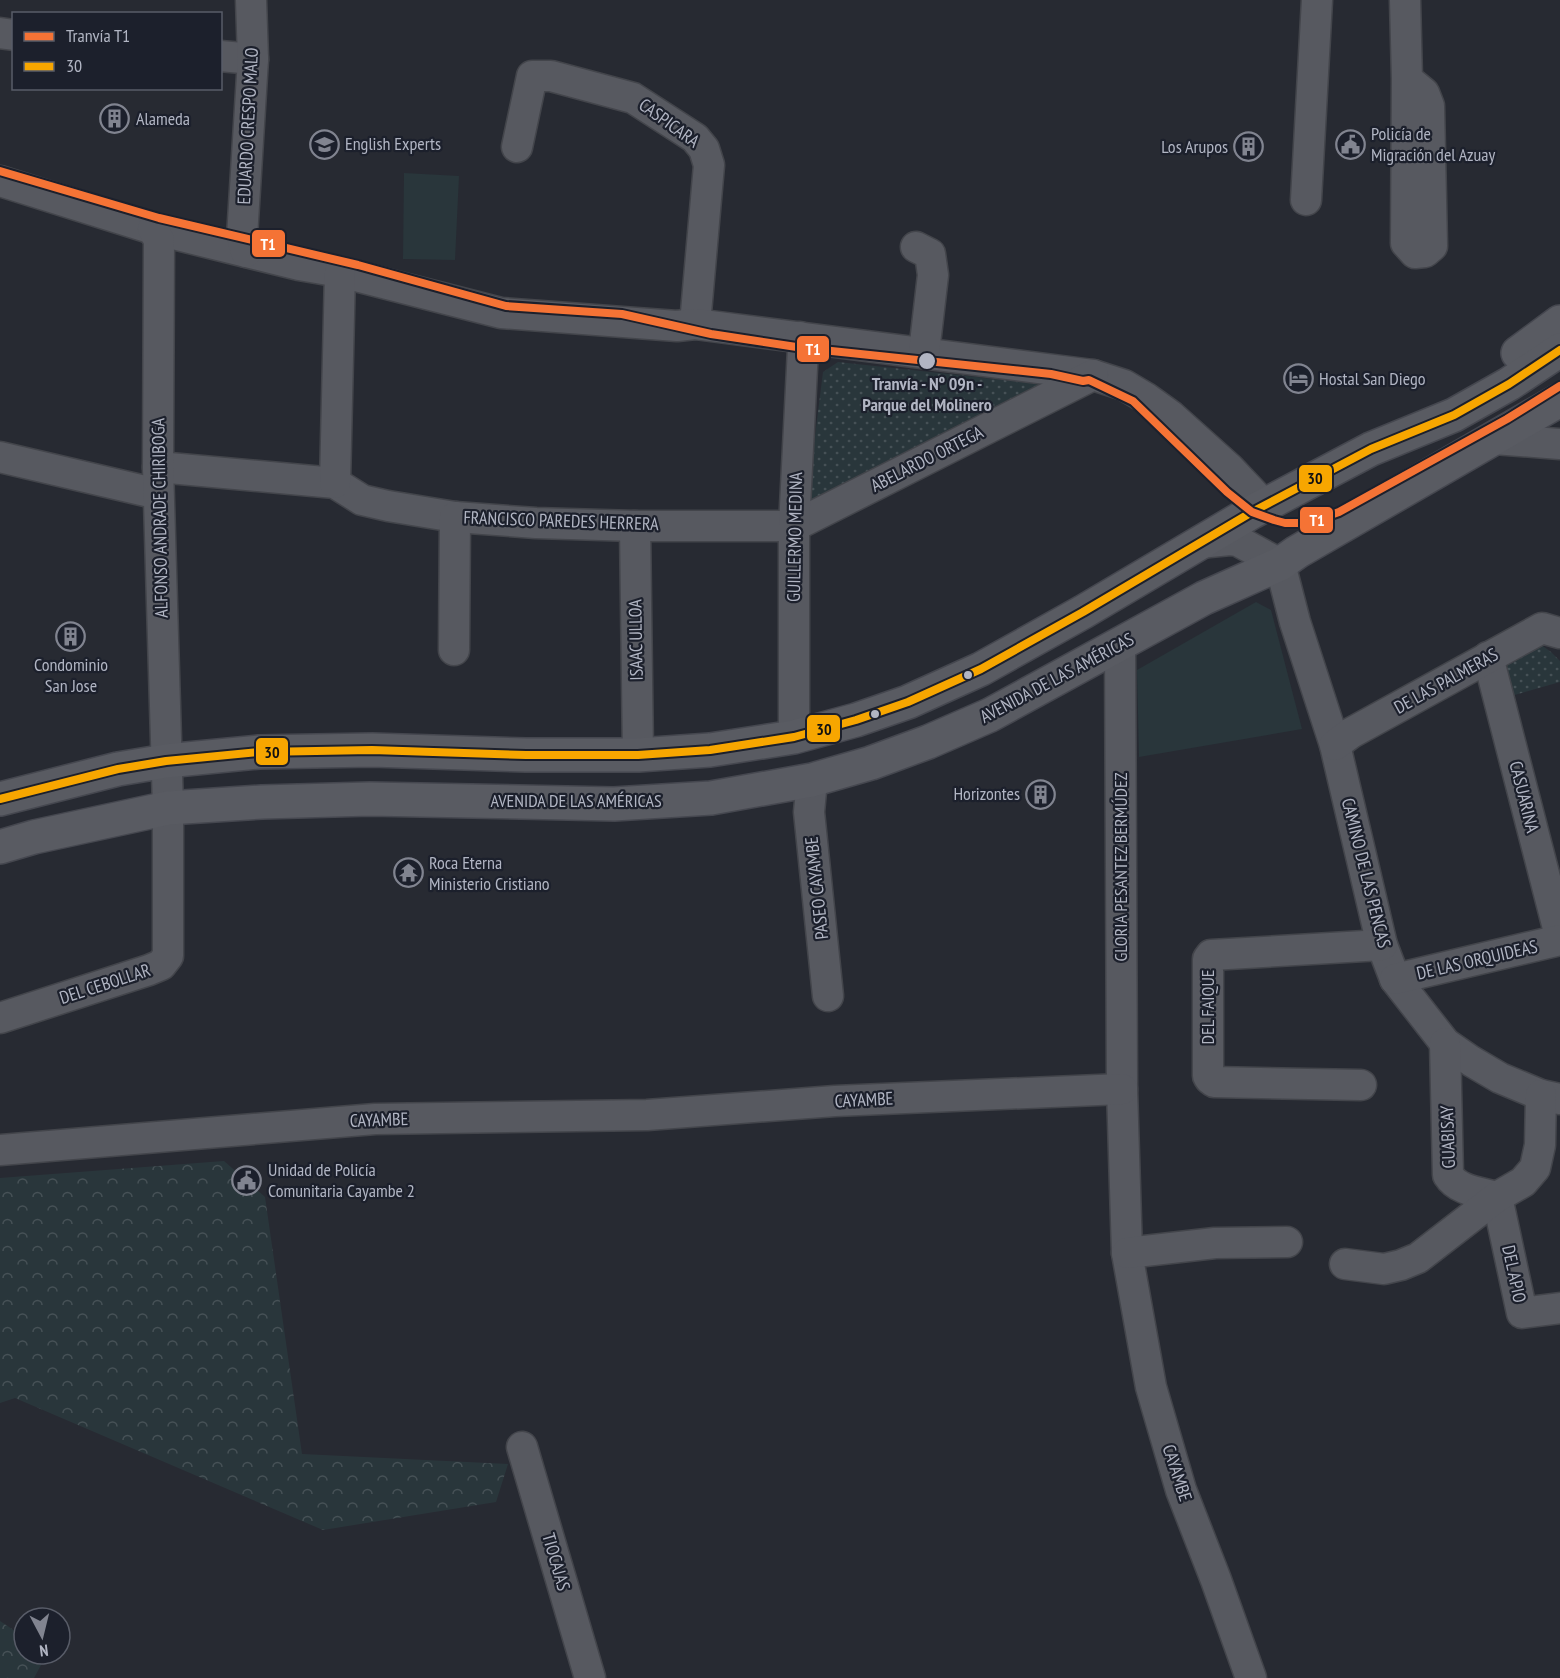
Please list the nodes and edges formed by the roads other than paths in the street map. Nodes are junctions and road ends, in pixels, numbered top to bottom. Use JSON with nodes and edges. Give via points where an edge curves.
{"nodes":[{"id":1,"x":251,"y":0,"type":"edge"},
{"id":2,"x":1317,"y":0,"type":"edge"},
{"id":3,"x":1405,"y":0,"type":"edge"},
{"id":4,"x":222,"y":56,"type":"edge"},
{"id":5,"x":253,"y":59,"type":"junction"},
{"id":6,"x":1407,"y":79,"type":"dead end"},
{"id":7,"x":517,"y":147,"type":"dead end"},
{"id":8,"x":0,"y":182,"type":"edge"},
{"id":9,"x":1306,"y":200,"type":"dead end"},
{"id":10,"x":153,"y":229,"type":"junction"},
{"id":11,"x":916,"y":247,"type":"dead end"},
{"id":12,"x":246,"y":252,"type":"junction"},
{"id":13,"x":340,"y":272,"type":"junction"},
{"id":14,"x":1560,"y":322,"type":"edge"},
{"id":15,"x":695,"y":324,"type":"junction"},
{"id":16,"x":800,"y":337,"type":"junction"},
{"id":17,"x":1560,"y":350,"type":"edge"},
{"id":18,"x":924,"y":352,"type":"junction"},
{"id":19,"x":1560,"y":373,"type":"edge"},
{"id":20,"x":1093,"y":375,"type":"junction"},
{"id":21,"x":1560,"y":400,"type":"edge"},
{"id":22,"x":1494,"y":439,"type":"junction"},
{"id":23,"x":1560,"y":444,"type":"edge"},
{"id":24,"x":1371,"y":449,"type":"junction"},
{"id":25,"x":0,"y":457,"type":"edge"},
{"id":26,"x":158,"y":481,"type":"junction"},
{"id":27,"x":335,"y":483,"type":"junction"},
{"id":28,"x":1264,"y":505,"type":"junction"},
{"id":29,"x":455,"y":517,"type":"junction"},
{"id":30,"x":635,"y":526,"type":"junction"},
{"id":31,"x":794,"y":526,"type":"junction"},
{"id":32,"x":1199,"y":543,"type":"junction"},
{"id":33,"x":1271,"y":559,"type":"junction"},
{"id":34,"x":1560,"y":633,"type":"edge"},
{"id":35,"x":1120,"y":645,"type":"junction"},
{"id":36,"x":454,"y":650,"type":"dead end"},
{"id":37,"x":1488,"y":657,"type":"junction"},
{"id":38,"x":794,"y":737,"type":"junction"},
{"id":39,"x":1335,"y":745,"type":"junction"},
{"id":40,"x":638,"y":755,"type":"junction"},
{"id":41,"x":166,"y":761,"type":"junction"},
{"id":42,"x":813,"y":780,"type":"junction"},
{"id":43,"x":0,"y":799,"type":"edge"},
{"id":44,"x":168,"y":808,"type":"junction"},
{"id":45,"x":0,"y":847,"type":"edge"},
{"id":46,"x":1560,"y":938,"type":"edge"},
{"id":47,"x":1382,"y":945,"type":"junction"},
{"id":48,"x":1395,"y":979,"type":"junction"},
{"id":49,"x":828,"y":996,"type":"dead end"},
{"id":50,"x":0,"y":1018,"type":"edge"},
{"id":51,"x":1445,"y":1043,"type":"junction"},
{"id":52,"x":1361,"y":1085,"type":"dead end"},
{"id":53,"x":1122,"y":1089,"type":"junction"},
{"id":54,"x":1551,"y":1097,"type":"edge"},
{"id":55,"x":0,"y":1150,"type":"edge"},
{"id":56,"x":1497,"y":1197,"type":"junction"},
{"id":57,"x":1287,"y":1242,"type":"dead end"},
{"id":58,"x":1127,"y":1253,"type":"junction"},
{"id":59,"x":1345,"y":1264,"type":"dead end"},
{"id":60,"x":1560,"y":1308,"type":"edge"},
{"id":61,"x":522,"y":1447,"type":"dead end"},
{"id":62,"x":590,"y":1678,"type":"edge"},
{"id":63,"x":1251,"y":1678,"type":"edge"}],
"edges":[{"from":1,"to":5,"type":"street","name":"EDUARDO CRESPO MALO"},
{"from":2,"to":9,"type":"street"},
{"from":3,"to":6,"type":"street"},
{"from":4,"to":5,"type":"street"},
{"from":5,"to":12,"type":"street","name":"EDUARDO CRESPO MALO","via":[[242,237]]},
{"from":7,"to":15,"type":"street","name":"CASPICARA","via":[[532,76],[551,76],[633,98],[695,138],[709,165]]},
{"from":8,"to":10,"type":"street"},
{"from":10,"to":12,"type":"street"},
{"from":10,"to":26,"type":"street","name":"ALFONSO ANDRADE CHIRIBOGA","via":[[159,240]]},
{"from":11,"to":18,"type":"street","via":[[930,254],[933,275]]},
{"from":12,"to":13,"type":"street"},
{"from":13,"to":15,"type":"street","via":[[501,313],[677,326]]},
{"from":13,"to":27,"type":"street"},
{"from":14,"to":24,"type":"main road","via":[[1511,358],[1433,402]]},
{"from":15,"to":16,"type":"street"},
{"from":16,"to":18,"type":"street"},
{"from":16,"to":31,"type":"street","name":"GUILLERMO MEDINA","via":[[803,348]]},
{"from":17,"to":24,"type":"main road","via":[[1454,415]]},
{"from":18,"to":20,"type":"street"},
{"from":19,"to":33,"type":"main road","via":[[1504,413],[1314,521],[1281,557]]},
{"from":20,"to":28,"type":"street","via":[[1124,385],[1171,416]]},
{"from":20,"to":31,"type":"street","name":"ABELARDO ORTEGA"},
{"from":21,"to":22,"type":"main road","name":"AVENIDA DE LAS AMÉRICAS"},
{"from":22,"to":23,"type":"street"},
{"from":22,"to":33,"type":"main road","name":"AVENIDA DE LAS AMÉRICAS","via":[[1297,552]]},
{"from":24,"to":28,"type":"main road"},
{"from":25,"to":26,"type":"street","name":"FRANCISCO PAREDES HERRERA"},
{"from":26,"to":27,"type":"street","name":"FRANCISCO PAREDES HERRERA"},
{"from":26,"to":41,"type":"street","name":"ALFONSO ANDRADE CHIRIBOGA"},
{"from":27,"to":29,"type":"street","name":"FRANCISCO PAREDES HERRERA","via":[[362,500]]},
{"from":28,"to":32,"type":"main road"},
{"from":29,"to":30,"type":"street","name":"FRANCISCO PAREDES HERRERA"},
{"from":29,"to":36,"type":"street"},
{"from":30,"to":31,"type":"street","name":"FRANCISCO PAREDES HERRERA"},
{"from":30,"to":40,"type":"street","name":"ISAAC ULLOA"},
{"from":31,"to":38,"type":"street","name":"GUILLERMO MEDINA"},
{"from":32,"to":33,"type":"street","via":[[1238,541]]},
{"from":32,"to":38,"type":"main road","via":[[981,669],[908,702]]},
{"from":33,"to":35,"type":"main road","name":"AVENIDA DE LAS AMÉRICAS"},
{"from":33,"to":39,"type":"street","name":"CAMINO DE LAS PENCAS"},
{"from":34,"to":37,"type":"street","name":"DE LAS PALMERAS","via":[[1542,628]]},
{"from":35,"to":42,"type":"main road","name":"AVENIDA DE LAS AMÉRICAS","via":[[990,715],[871,763]]},
{"from":35,"to":53,"type":"street","name":"GLORIA PESANTEZ BERMÚDEZ"},
{"from":37,"to":39,"type":"street","name":"DE LAS PALMERAS"},
{"from":37,"to":46,"type":"street","name":"CASUARINA"},
{"from":38,"to":40,"type":"main road","via":[[710,750]]},
{"from":39,"to":47,"type":"street","name":"CAMINO DE LAS PENCAS"},
{"from":40,"to":41,"type":"main road","via":[[372,750],[259,752]]},
{"from":41,"to":43,"type":"main road"},
{"from":41,"to":44,"type":"street","name":"ALFONSO ANDRADE CHIRIBOGA"},
{"from":42,"to":44,"type":"main road","name":"AVENIDA DE LAS AMÉRICAS","via":[[711,798],[614,804],[370,799]]},
{"from":42,"to":49,"type":"street","name":"PASEO CAYAMBE","via":[[809,812]]},
{"from":44,"to":45,"type":"main road","name":"AVENIDA DE LAS AMÉRICAS"},
{"from":44,"to":50,"type":"street","name":"DEL CEBOLLAR","via":[[168,957],[149,970]]},
{"from":46,"to":48,"type":"street","name":"DE LAS ORQUIDEAS"},
{"from":47,"to":48,"type":"street","name":"CAMINO DE LAS PENCAS"},
{"from":47,"to":52,"type":"street","name":"DEL FAIQUE","via":[[1208,958],[1210,1079]]},
{"from":48,"to":51,"type":"street","name":"CAMINO DE LAS PENCAS"},
{"from":51,"to":54,"type":"street","name":"CAMINO DE LAS PENCAS","via":[[1500,1078]]},
{"from":51,"to":56,"type":"street","name":"GUABISAY","via":[[1448,1175],[1462,1187]]},
{"from":53,"to":55,"type":"street","name":"CAYAMBE","via":[[835,1101],[647,1115],[375,1119]]},
{"from":53,"to":58,"type":"street","name":"CAYAMBE"},
{"from":54,"to":56,"type":"street","via":[[1535,1168],[1523,1182]]},
{"from":56,"to":59,"type":"street","via":[[1418,1257],[1401,1265],[1384,1269]]},
{"from":56,"to":60,"type":"street","name":"DEL APIO","via":[[1522,1313]]},
{"from":57,"to":58,"type":"street","via":[[1215,1243]]},
{"from":58,"to":63,"type":"street","name":"CAYAMBE","via":[[1150,1387],[1181,1490]]},
{"from":61,"to":62,"type":"street","name":"TIOCAJAS"}]}
